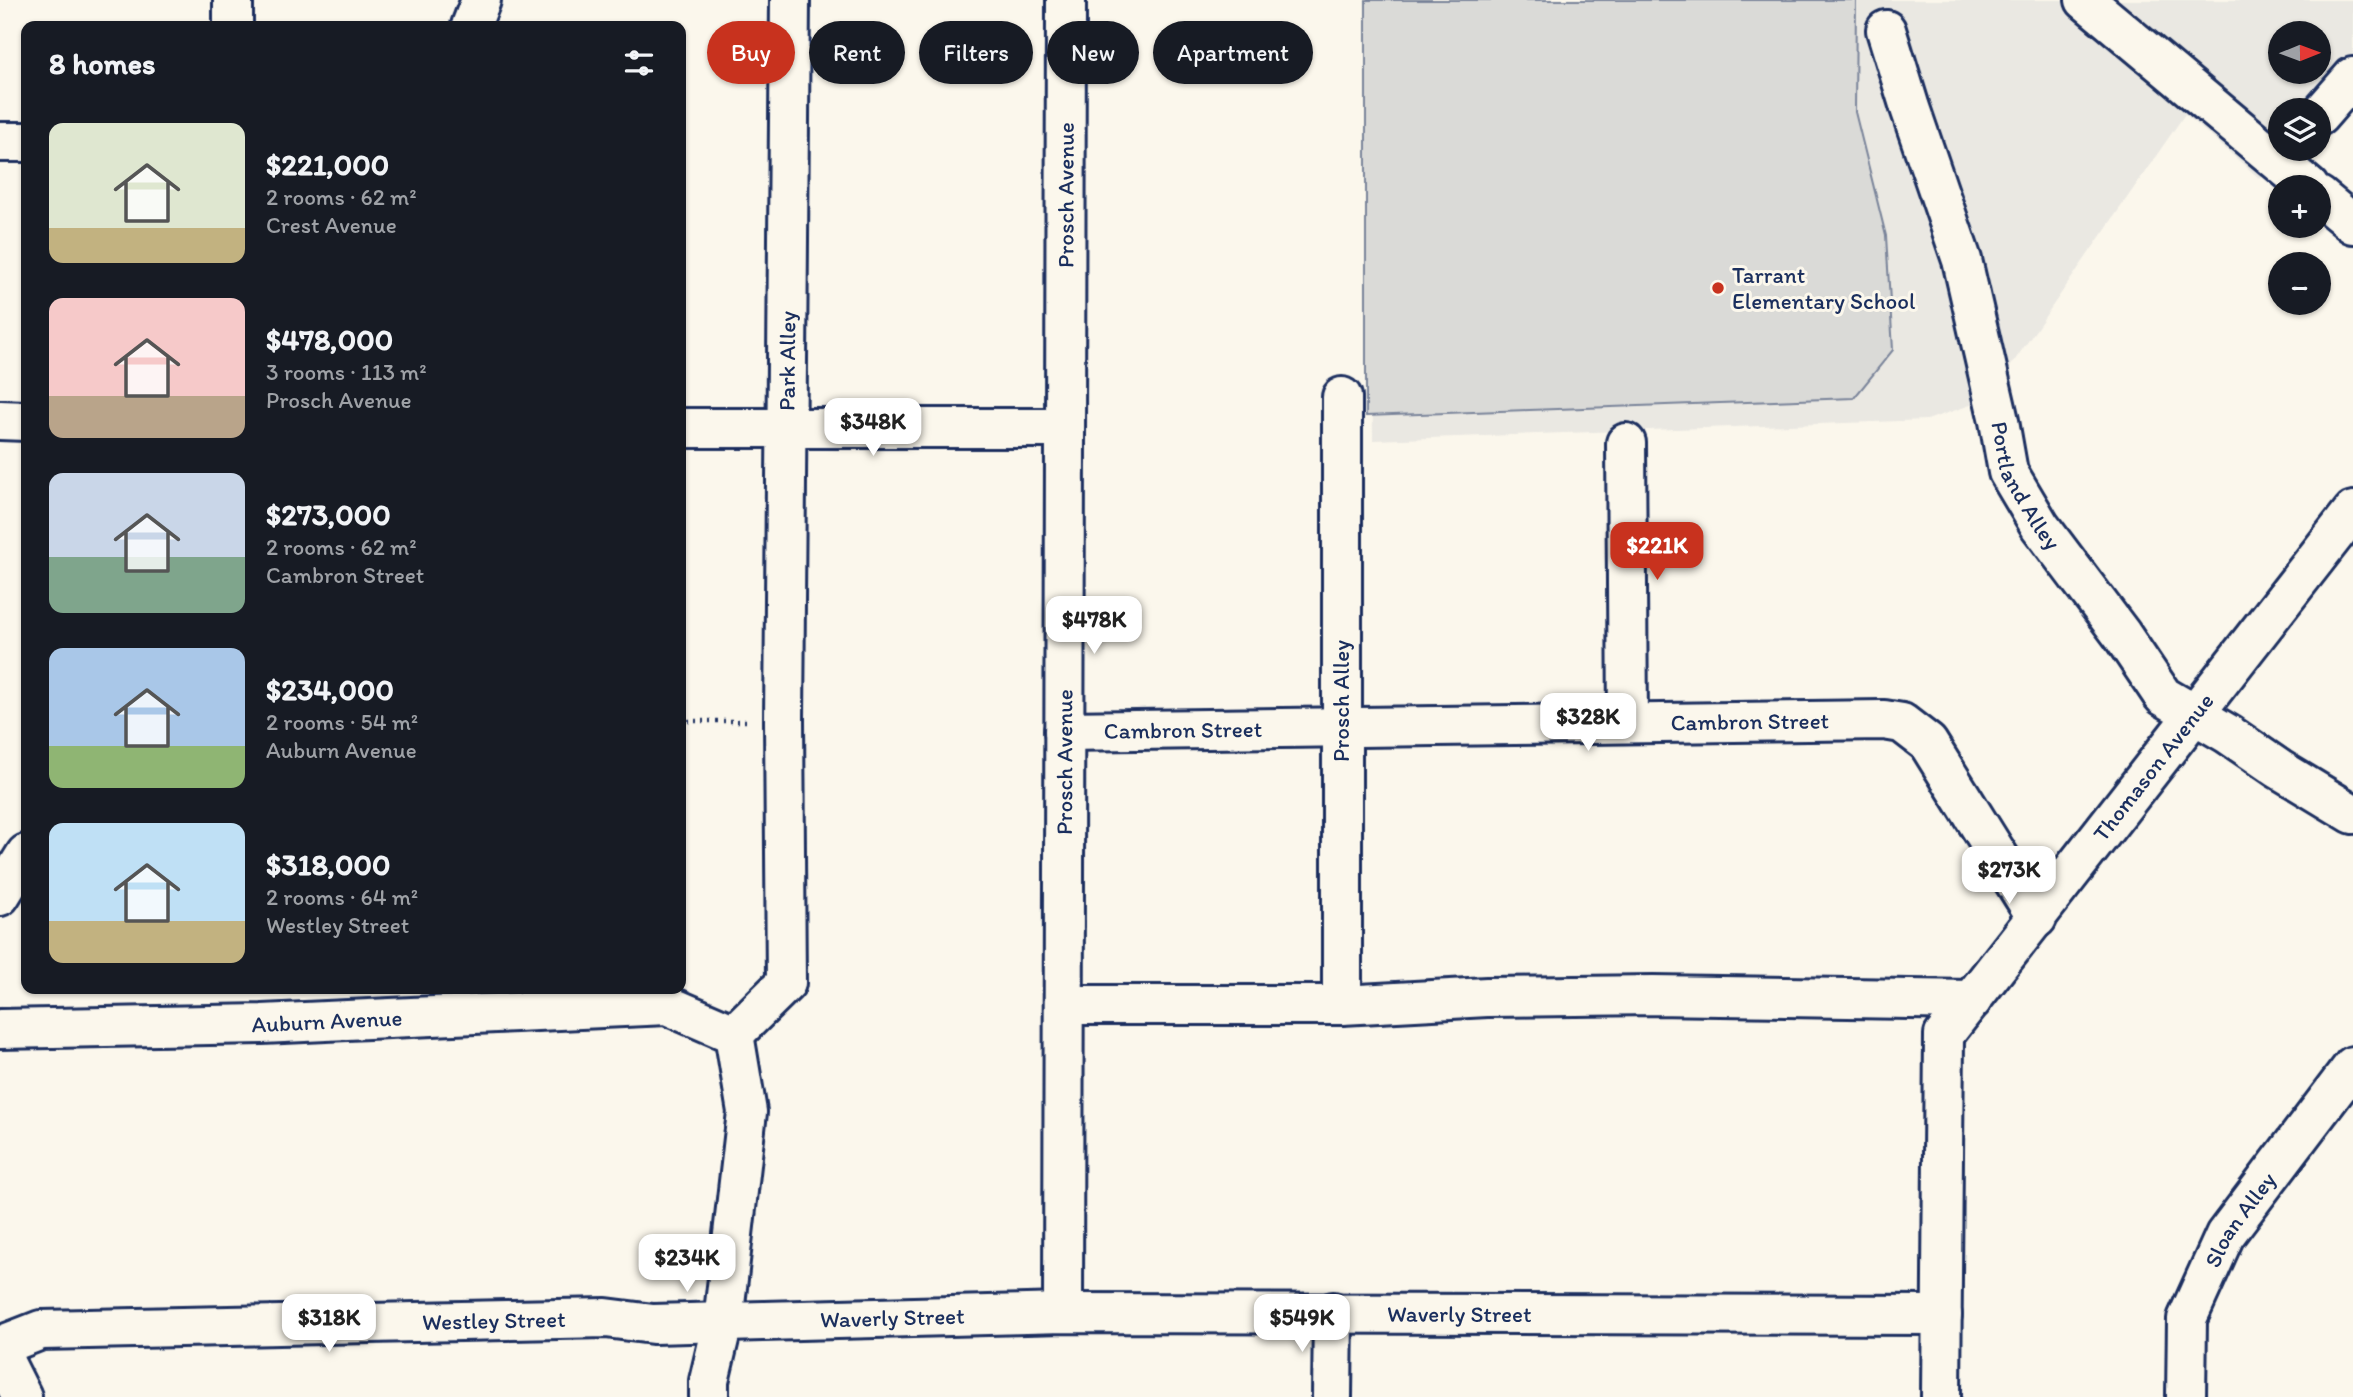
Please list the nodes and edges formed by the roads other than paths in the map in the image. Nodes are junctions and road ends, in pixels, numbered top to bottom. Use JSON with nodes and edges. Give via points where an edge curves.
{"nodes":[{"id":1,"x":233,"y":0,"type":"edge"},
{"id":2,"x":481,"y":0,"type":"edge"},
{"id":3,"x":790,"y":0,"type":"edge"},
{"id":4,"x":1066,"y":0,"type":"edge"},
{"id":5,"x":2085,"y":0,"type":"edge"},
{"id":6,"x":233,"y":21,"type":"edge"},
{"id":7,"x":473,"y":21,"type":"edge"},
{"id":8,"x":1886,"y":30,"type":"dead end"},
{"id":9,"x":2353,"y":77,"type":"edge"},
{"id":10,"x":2331,"y":102,"type":"edge"},
{"id":11,"x":0,"y":142,"type":"edge"},
{"id":12,"x":21,"y":142,"type":"edge"},
{"id":13,"x":2268,"y":143,"type":"edge"},
{"id":14,"x":2289,"y":161,"type":"edge"},
{"id":15,"x":2300,"y":175,"type":"edge"},
{"id":16,"x":2331,"y":205,"type":"edge"},
{"id":17,"x":2353,"y":223,"type":"edge"},
{"id":18,"x":1342,"y":397,"type":"dead end"},
{"id":19,"x":0,"y":420,"type":"edge"},
{"id":20,"x":21,"y":421,"type":"edge"},
{"id":21,"x":686,"y":428,"type":"edge"},
{"id":22,"x":787,"y":428,"type":"junction"},
{"id":23,"x":1065,"y":428,"type":"junction"},
{"id":24,"x":1626,"y":443,"type":"dead end"},
{"id":25,"x":2353,"y":511,"type":"edge"},
{"id":26,"x":2194,"y":716,"type":"junction"},
{"id":27,"x":1628,"y":722,"type":"junction"},
{"id":28,"x":1341,"y":729,"type":"junction"},
{"id":29,"x":1064,"y":732,"type":"junction"},
{"id":30,"x":2353,"y":814,"type":"edge"},
{"id":31,"x":21,"y":862,"type":"edge"},
{"id":32,"x":0,"y":896,"type":"edge"},
{"id":33,"x":2037,"y":918,"type":"junction"},
{"id":34,"x":1972,"y":1000,"type":"junction"},
{"id":35,"x":1064,"y":1005,"type":"junction"},
{"id":36,"x":1342,"y":1005,"type":"junction"},
{"id":37,"x":0,"y":1029,"type":"edge"},
{"id":38,"x":734,"y":1034,"type":"junction"},
{"id":39,"x":2353,"y":1066,"type":"edge"},
{"id":40,"x":1333,"y":1312,"type":"junction"},
{"id":41,"x":1063,"y":1313,"type":"junction"},
{"id":42,"x":1942,"y":1315,"type":"junction"},
{"id":43,"x":723,"y":1322,"type":"junction"},
{"id":44,"x":0,"y":1346,"type":"edge"},
{"id":45,"x":0,"y":1353,"type":"edge"},
{"id":46,"x":22,"y":1397,"type":"edge"},
{"id":47,"x":709,"y":1397,"type":"edge"},
{"id":48,"x":1332,"y":1397,"type":"edge"},
{"id":49,"x":1941,"y":1397,"type":"edge"},
{"id":50,"x":2186,"y":1397,"type":"edge"}],
"edges":[{"from":1,"to":6,"type":"street"},
{"from":2,"to":7,"type":"street"},
{"from":3,"to":22,"type":"street","name":"Park Alley"},
{"from":4,"to":23,"type":"street","name":"Prosch Avenue"},
{"from":5,"to":13,"type":"street"},
{"from":8,"to":26,"type":"street","name":"Portland Alley","via":[[1962,260],[2008,472],[2040,526],[2163,696]]},
{"from":9,"to":10,"type":"street"},
{"from":11,"to":12,"type":"street"},
{"from":14,"to":15,"type":"street"},
{"from":16,"to":17,"type":"street"},
{"from":18,"to":28,"type":"street","name":"Prosch Alley"},
{"from":19,"to":20,"type":"street"},
{"from":21,"to":22,"type":"street"},
{"from":22,"to":23,"type":"street"},
{"from":22,"to":38,"type":"street","name":"Park Alley","via":[[786,983]]},
{"from":23,"to":29,"type":"street","name":"Prosch Avenue"},
{"from":24,"to":27,"type":"street"},
{"from":25,"to":26,"type":"street","name":"Thomason Avenue"},
{"from":26,"to":30,"type":"street","name":"Portland Alley"},
{"from":26,"to":33,"type":"street","name":"Thomason Avenue"},
{"from":27,"to":28,"type":"street","name":"Cambron Street"},
{"from":27,"to":33,"type":"street","name":"Cambron Street","via":[[1902,723],[1927,743]]},
{"from":28,"to":29,"type":"street","name":"Cambron Street"},
{"from":28,"to":36,"type":"street","name":"Prosch Alley"},
{"from":29,"to":35,"type":"street","name":"Prosch Avenue"},
{"from":31,"to":32,"type":"street"},
{"from":33,"to":34,"type":"street","name":"Thomason Avenue"},
{"from":34,"to":36,"type":"street","via":[[1653,995]]},
{"from":34,"to":42,"type":"street","name":"Thomason Avenue","via":[[1944,1035]]},
{"from":35,"to":36,"type":"street"},
{"from":35,"to":41,"type":"street","name":"Prosch Avenue"},
{"from":37,"to":38,"type":"street","name":"Auburn Avenue","via":[[262,1024],[667,1006]]},
{"from":38,"to":43,"type":"street","via":[[747,1112]]},
{"from":39,"to":50,"type":"street","name":"Sloan Alley","via":[[2225,1235],[2187,1319]]},
{"from":40,"to":41,"type":"street","name":"Waverly Street"},
{"from":40,"to":42,"type":"street","name":"Waverly Street"},
{"from":40,"to":48,"type":"street"},
{"from":41,"to":43,"type":"street","name":"Waverly Street"},
{"from":42,"to":49,"type":"street","name":"Thomason Avenue"},
{"from":43,"to":44,"type":"street","name":"Westley Street","via":[[653,1324],[606,1318],[41,1330]]},
{"from":43,"to":47,"type":"street"},
{"from":45,"to":46,"type":"street"}]}
